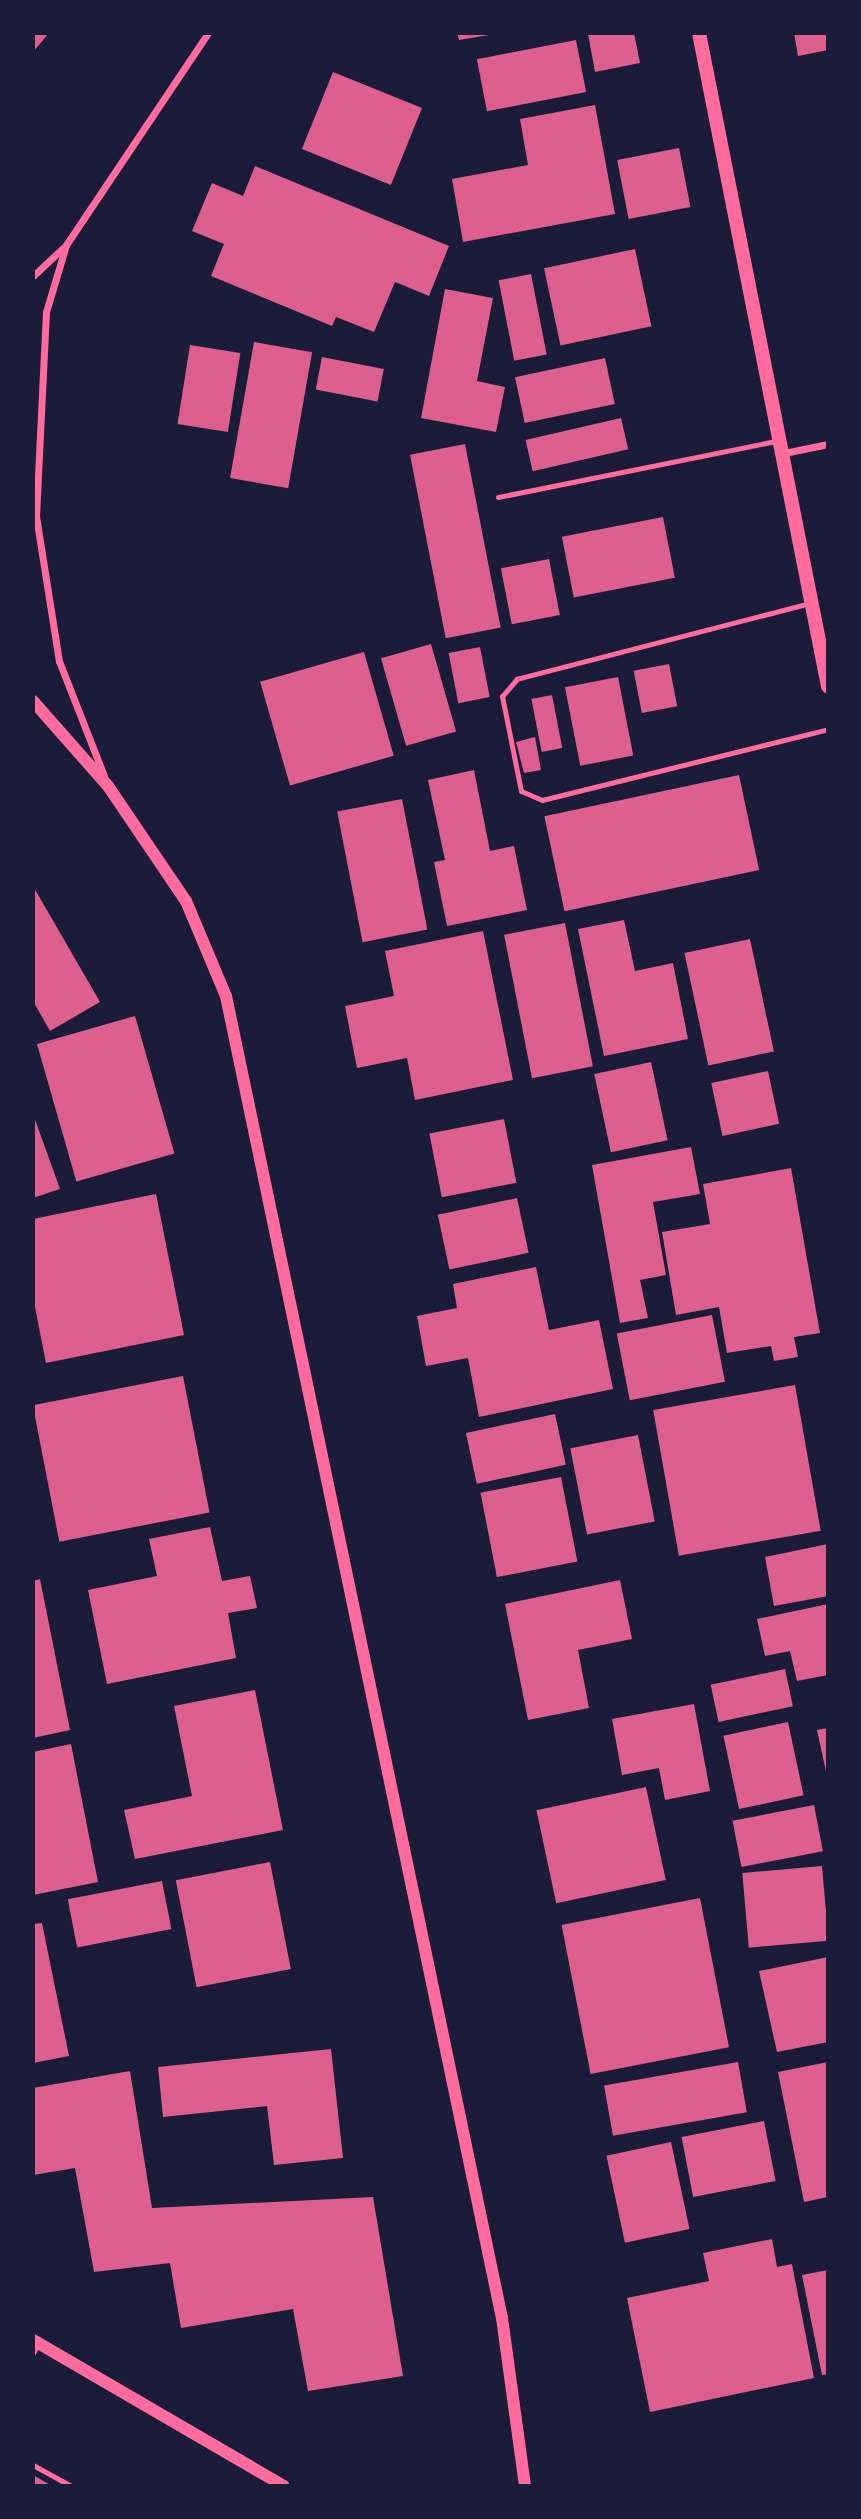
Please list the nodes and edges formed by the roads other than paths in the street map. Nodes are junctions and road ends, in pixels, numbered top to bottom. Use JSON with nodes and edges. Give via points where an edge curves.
{"nodes":[{"id":1,"x":208,"y":33,"type":"edge"},
{"id":2,"x":699,"y":33,"type":"edge"},
{"id":3,"x":66,"y":245,"type":"junction"},
{"id":4,"x":33,"y":276,"type":"edge"},
{"id":5,"x":828,"y":444,"type":"edge"},
{"id":6,"x":783,"y":446,"type":"junction"},
{"id":7,"x":498,"y":497,"type":"dead end"},
{"id":8,"x":812,"y":602,"type":"junction"},
{"id":9,"x":828,"y":687,"type":"edge"},
{"id":10,"x":33,"y":701,"type":"edge"},
{"id":11,"x":828,"y":729,"type":"edge"},
{"id":12,"x":108,"y":786,"type":"junction"},
{"id":13,"x":35,"y":2345,"type":"edge"},
{"id":14,"x":33,"y":2465,"type":"edge"},
{"id":15,"x":71,"y":2486,"type":"edge"},
{"id":16,"x":284,"y":2486,"type":"edge"},
{"id":17,"x":525,"y":2486,"type":"edge"}],
"edges":[{"from":1,"to":3,"type":"street"},
{"from":2,"to":6,"type":"main road"},
{"from":3,"to":4,"type":"street"},
{"from":3,"to":12,"type":"street","via":[[46,312],[36,516],[59,662]]},
{"from":5,"to":6,"type":"street"},
{"from":6,"to":7,"type":"lane"},
{"from":6,"to":8,"type":"main road"},
{"from":8,"to":9,"type":"main road"},
{"from":8,"to":11,"type":"lane","via":[[517,680],[502,696],[521,790],[542,800]]},
{"from":10,"to":12,"type":"street"},
{"from":12,"to":17,"type":"street","via":[[186,901],[226,996],[502,2318]]},
{"from":13,"to":16,"type":"street"},
{"from":14,"to":15,"type":"lane"}]}
